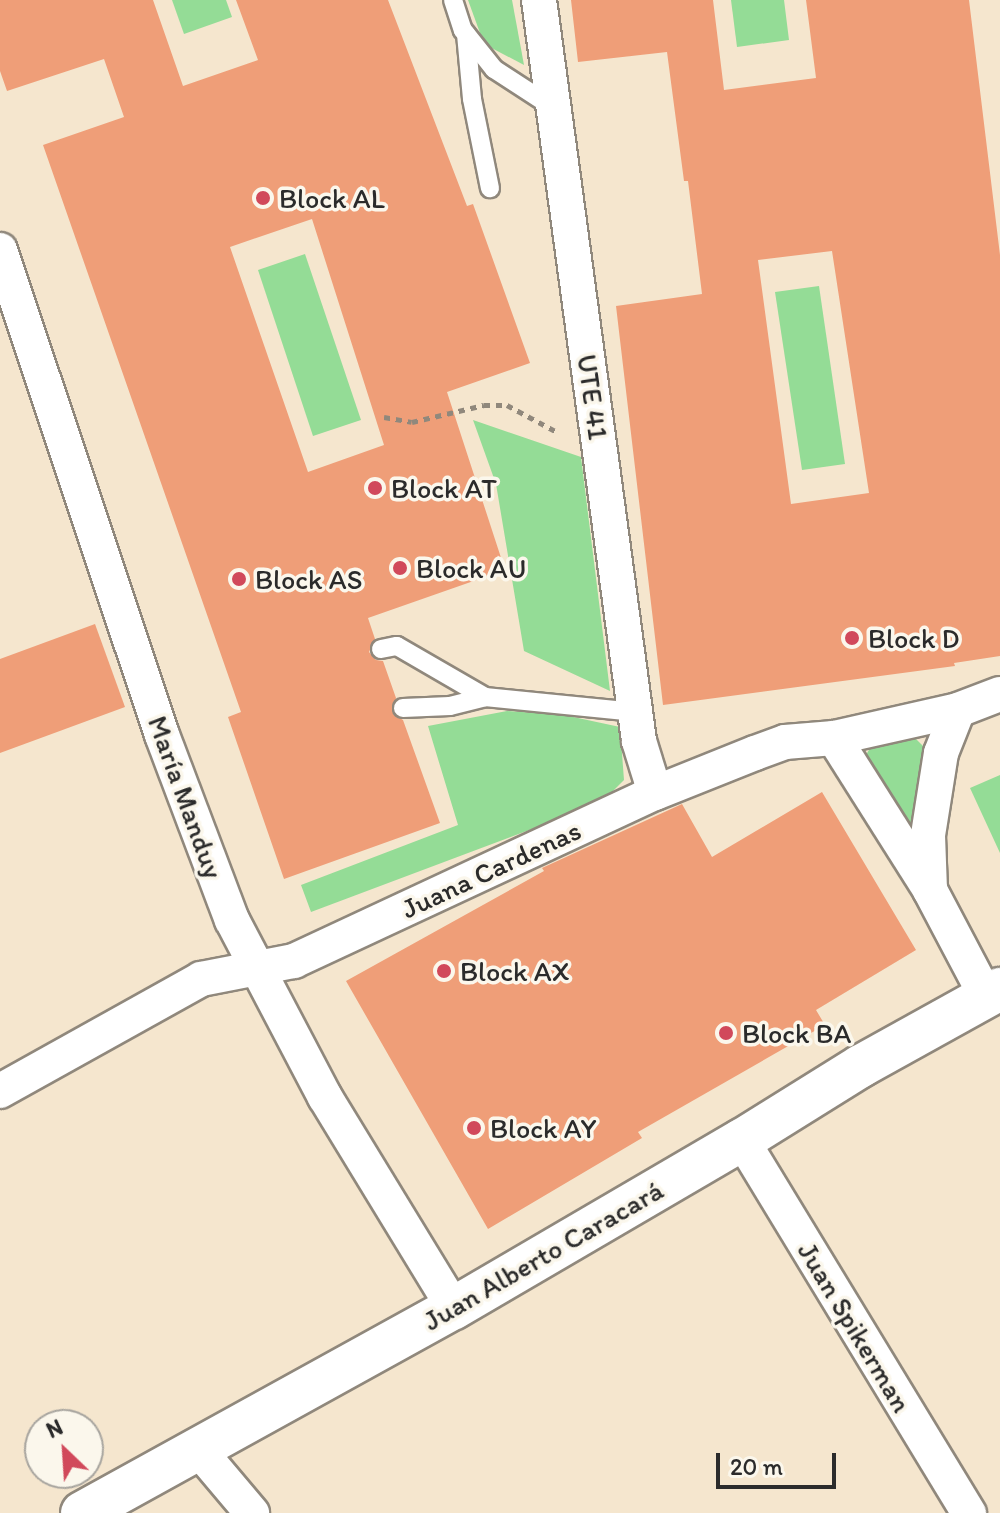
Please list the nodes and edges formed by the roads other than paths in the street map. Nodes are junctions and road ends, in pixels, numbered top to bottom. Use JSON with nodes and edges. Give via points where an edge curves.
{"nodes":[{"id":1,"x":453,"y":0,"type":"edge"},
{"id":2,"x":539,"y":0,"type":"edge"},
{"id":3,"x":466,"y":34,"type":"junction"},
{"id":4,"x":554,"y":108,"type":"junction"},
{"id":5,"x":490,"y":188,"type":"dead end"},
{"id":6,"x":0,"y":250,"type":"edge"},
{"id":7,"x":381,"y":649,"type":"dead end"},
{"id":8,"x":1000,"y":694,"type":"edge"},
{"id":9,"x":485,"y":697,"type":"junction"},
{"id":10,"x":403,"y":708,"type":"dead end"},
{"id":11,"x":958,"y":710,"type":"junction"},
{"id":12,"x":635,"y":712,"type":"junction"},
{"id":13,"x":834,"y":738,"type":"junction"},
{"id":14,"x":655,"y":793,"type":"junction"},
{"id":15,"x":930,"y":890,"type":"junction"},
{"id":16,"x":255,"y":968,"type":"junction"},
{"id":17,"x":993,"y":992,"type":"edge"},
{"id":18,"x":0,"y":1091,"type":"edge"},
{"id":19,"x":742,"y":1140,"type":"junction"},
{"id":20,"x":454,"y":1308,"type":"junction"},
{"id":21,"x":198,"y":1449,"type":"junction"},
{"id":22,"x":82,"y":1513,"type":"edge"},
{"id":23,"x":252,"y":1513,"type":"edge"},
{"id":24,"x":969,"y":1513,"type":"edge"}],
"edges":[{"from":1,"to":3,"type":"lane"},
{"from":2,"to":4,"type":"street","name":"UTE 41"},
{"from":3,"to":4,"type":"lane","via":[[494,69]]},
{"from":3,"to":5,"type":"lane","via":[[472,99]]},
{"from":4,"to":12,"type":"street","name":"UTE 41"},
{"from":6,"to":16,"type":"street","name":"María Manduy","via":[[162,735]]},
{"from":7,"to":9,"type":"lane","via":[[397,646]]},
{"from":8,"to":11,"type":"street","name":"Juana Cardenas"},
{"from":9,"to":10,"type":"lane","via":[[450,706]]},
{"from":9,"to":12,"type":"lane"},
{"from":11,"to":13,"type":"street","name":"Juana Cardenas"},
{"from":11,"to":15,"type":"street","via":[[941,753],[928,835]]},
{"from":12,"to":14,"type":"street","name":"UTE 41"},
{"from":13,"to":14,"type":"street","name":"Juana Cardenas","via":[[785,742]]},
{"from":13,"to":15,"type":"street"},
{"from":14,"to":16,"type":"street","name":"Juana Cardenas","via":[[294,961]]},
{"from":15,"to":17,"type":"street"},
{"from":16,"to":18,"type":"street","name":"Juana Cardenas","via":[[201,979]]},
{"from":16,"to":20,"type":"street","name":"María Manduy","via":[[325,1097]]},
{"from":17,"to":19,"type":"street","name":"Juan Alberto Caracará"},
{"from":19,"to":20,"type":"street","name":"Juan Alberto Caracará"},
{"from":19,"to":24,"type":"street","name":"Juan Spikerman"},
{"from":20,"to":21,"type":"street","name":"Juan Alberto Caracará"},
{"from":21,"to":22,"type":"street","name":"Juan Alberto Caracará"},
{"from":21,"to":23,"type":"street"}]}
